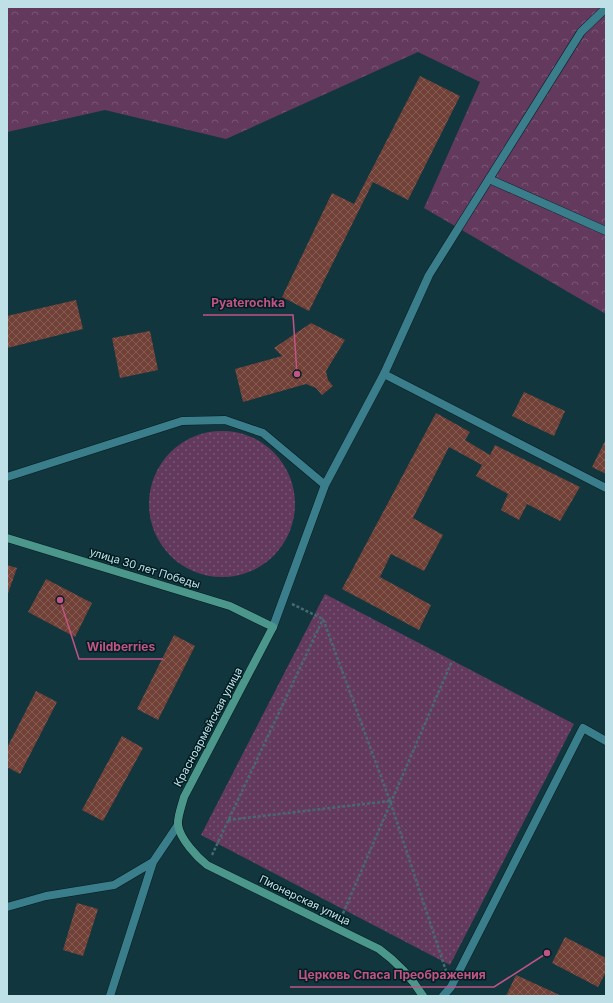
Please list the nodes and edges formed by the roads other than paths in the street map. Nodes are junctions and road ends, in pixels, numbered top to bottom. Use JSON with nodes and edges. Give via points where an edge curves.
{"nodes":[{"id":1,"x":606,"y":8,"type":"edge"},
{"id":2,"x":489,"y":179,"type":"junction"},
{"id":3,"x":606,"y":231,"type":"edge"},
{"id":4,"x":384,"y":374,"type":"junction"},
{"id":5,"x":7,"y":477,"type":"edge"},
{"id":6,"x":325,"y":485,"type":"junction"},
{"id":7,"x":606,"y":488,"type":"edge"},
{"id":8,"x":7,"y":538,"type":"edge"},
{"id":9,"x":273,"y":627,"type":"junction"},
{"id":10,"x":606,"y":741,"type":"edge"},
{"id":11,"x":178,"y":825,"type":"junction"},
{"id":12,"x":153,"y":862,"type":"junction"},
{"id":13,"x":7,"y":907,"type":"edge"},
{"id":14,"x":110,"y":996,"type":"edge"},
{"id":15,"x":423,"y":996,"type":"edge"},
{"id":16,"x":443,"y":996,"type":"edge"}],
"edges":[{"from":1,"to":2,"type":"street","via":[[581,32]]},
{"from":2,"to":3,"type":"street"},
{"from":2,"to":4,"type":"street","via":[[429,275]]},
{"from":4,"to":6,"type":"street"},
{"from":4,"to":7,"type":"street"},
{"from":5,"to":6,"type":"street","via":[[182,421],[225,420],[263,433]]},
{"from":6,"to":9,"type":"street"},
{"from":8,"to":9,"type":"main road","name":"улица 30 лет Победы","via":[[230,606]]},
{"from":9,"to":11,"type":"main road","name":"Красноармейская улица","via":[[184,798]]},
{"from":10,"to":16,"type":"street","via":[[583,728],[451,987]]},
{"from":11,"to":12,"type":"street","name":"Красноармейская улица"},
{"from":11,"to":15,"type":"main road","name":"Пионерская улица","via":[[189,847],[208,865],[379,949],[392,958],[414,981]]},
{"from":12,"to":13,"type":"street","via":[[114,885],[46,896]]},
{"from":12,"to":14,"type":"street","name":"Красноармейская улица"}]}
